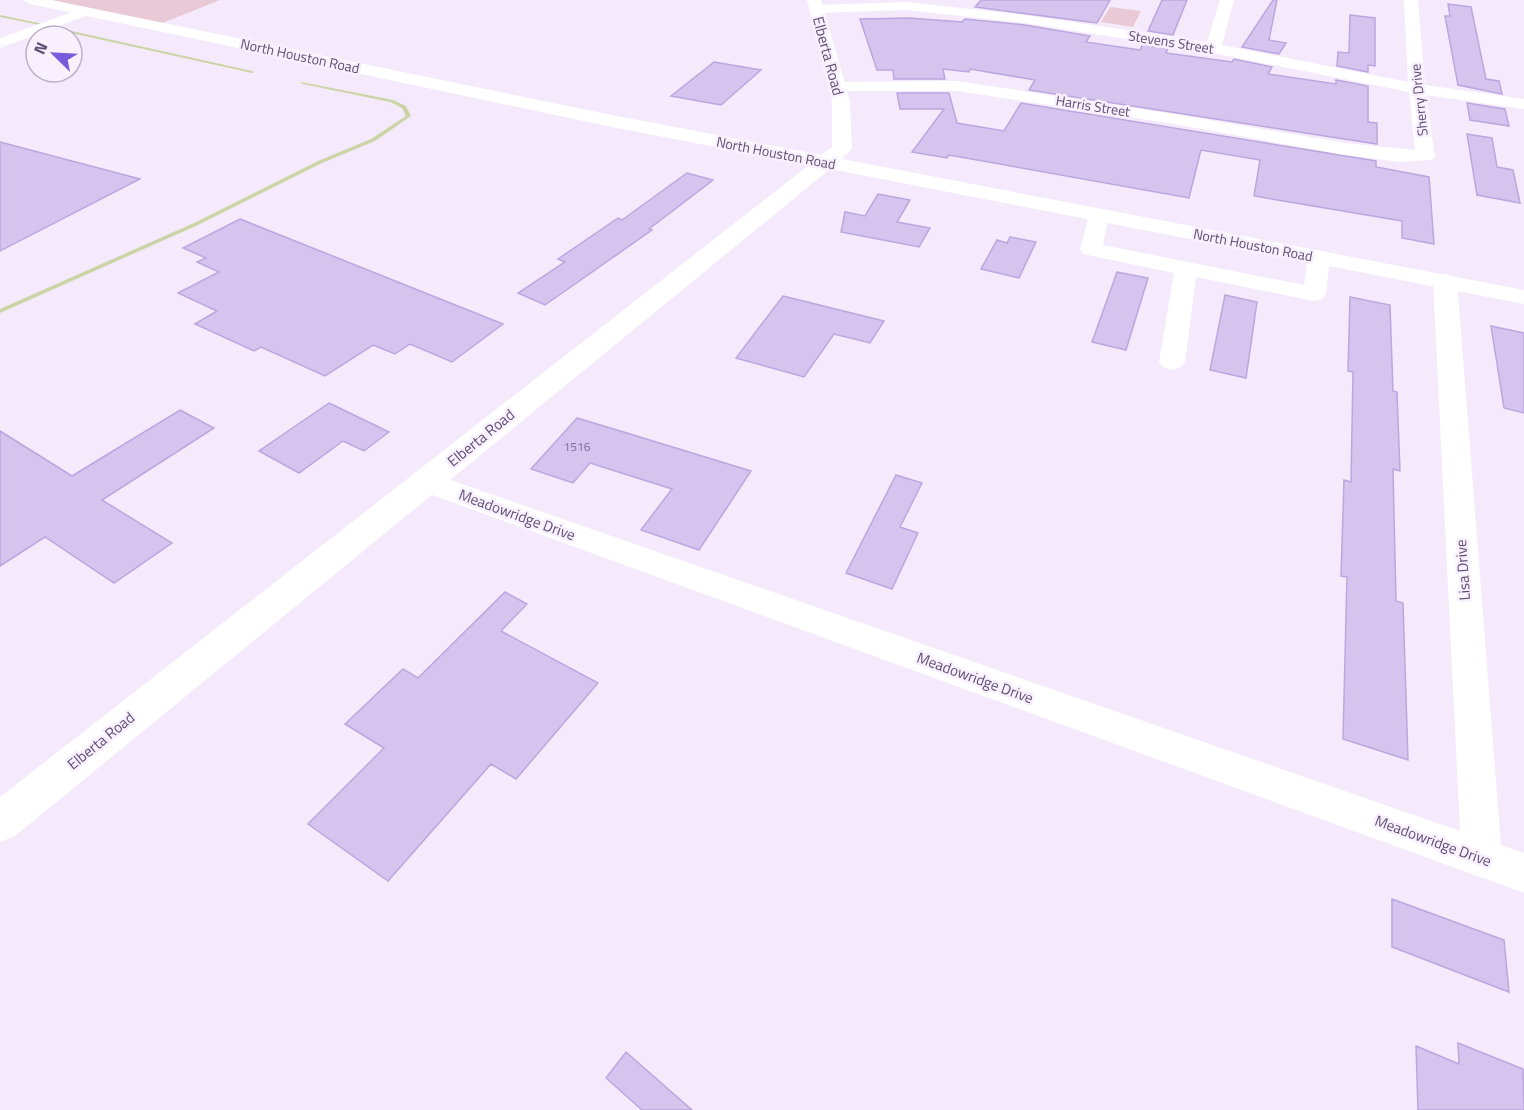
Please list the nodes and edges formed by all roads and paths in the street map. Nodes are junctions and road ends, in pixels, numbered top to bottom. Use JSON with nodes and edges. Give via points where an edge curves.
{"nodes":[{"id":1,"x":30,"y":0,"type":"edge"},
{"id":2,"x":1227,"y":0,"type":"edge"},
{"id":3,"x":1411,"y":0,"type":"edge"},
{"id":4,"x":814,"y":4,"type":"edge"},
{"id":5,"x":86,"y":12,"type":"junction"},
{"id":6,"x":0,"y":43,"type":"edge"},
{"id":7,"x":1213,"y":48,"type":"junction"},
{"id":8,"x":838,"y":86,"type":"junction"},
{"id":9,"x":1418,"y":89,"type":"junction"},
{"id":10,"x":1524,"y":105,"type":"edge"},
{"id":11,"x":1345,"y":149,"type":"joint"},
{"id":12,"x":827,"y":163,"type":"junction"},
{"id":13,"x":1099,"y":215,"type":"junction"},
{"id":14,"x":1319,"y":257,"type":"junction"},
{"id":15,"x":1186,"y":270,"type":"junction"},
{"id":16,"x":1445,"y":281,"type":"junction"},
{"id":17,"x":1524,"y":297,"type":"edge"},
{"id":18,"x":1172,"y":362,"type":"dead end"},
{"id":19,"x":426,"y":482,"type":"junction"},
{"id":20,"x":0,"y":822,"type":"edge"},
{"id":21,"x":1482,"y":858,"type":"junction"},
{"id":22,"x":1524,"y":873,"type":"edge"}],
"edges":[{"from":1,"to":5,"type":"street","name":"North Houston Road"},
{"from":2,"to":7,"type":"street"},
{"from":3,"to":9,"type":"street","name":"Sherry Drive"},
{"from":4,"to":7,"type":"street","name":"Stevens Street","via":[[1028,14]]},
{"from":4,"to":8,"type":"street","name":"Elberta Road"},
{"from":5,"to":6,"type":"street"},
{"from":5,"to":12,"type":"street","name":"North Houston Road"},
{"from":7,"to":9,"type":"street","name":"Stevens Street"},
{"from":8,"to":11,"type":"street","name":"Harris Street","via":[[963,87]]},
{"from":8,"to":12,"type":"street","name":"Elberta Road","via":[[844,125],[842,149]]},
{"from":9,"to":10,"type":"street","name":"Stevens Street"},
{"from":9,"to":11,"type":"street","name":"Sherry Drive","via":[[1425,156]]},
{"from":12,"to":13,"type":"street","name":"North Houston Road"},
{"from":12,"to":19,"type":"street","name":"Elberta Road"},
{"from":13,"to":14,"type":"street","name":"North Houston Road"},
{"from":13,"to":15,"type":"street","via":[[1091,249]]},
{"from":14,"to":15,"type":"street","via":[[1314,294]]},
{"from":14,"to":16,"type":"street","name":"North Houston Road"},
{"from":15,"to":18,"type":"street"},
{"from":16,"to":17,"type":"street","name":"North Houston Road"},
{"from":16,"to":21,"type":"street","name":"Lisa Drive"},
{"from":19,"to":20,"type":"street","name":"Elberta Road"},
{"from":19,"to":21,"type":"street","name":"Meadowridge Drive"},
{"from":21,"to":22,"type":"street","name":"Meadowridge Drive"}]}
